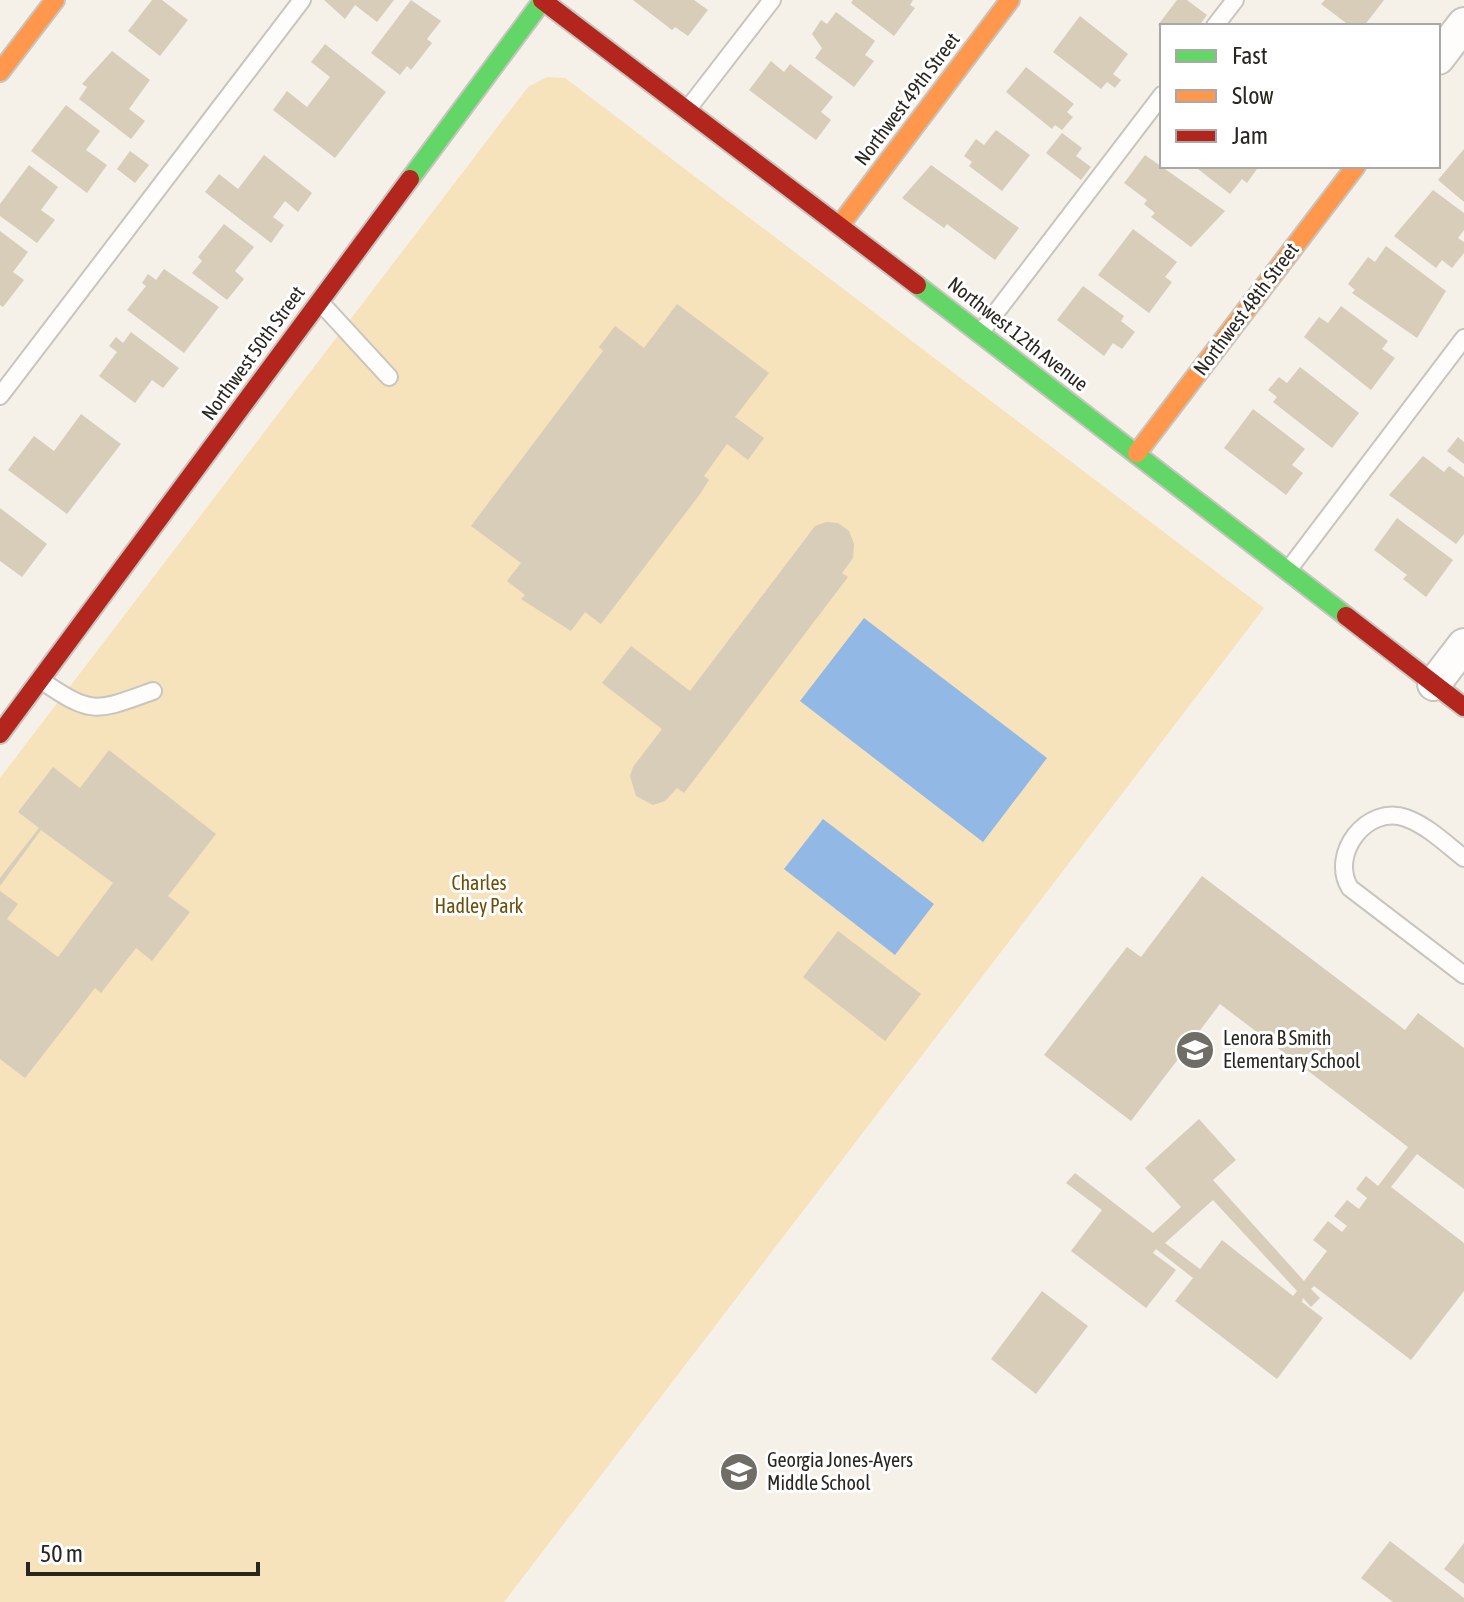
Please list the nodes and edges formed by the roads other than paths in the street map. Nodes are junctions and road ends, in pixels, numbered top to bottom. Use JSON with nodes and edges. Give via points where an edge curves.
{"nodes":[{"id":1,"x":55,"y":0,"type":"edge"},
{"id":2,"x":302,"y":0,"type":"edge"},
{"id":3,"x":543,"y":0,"type":"edge"},
{"id":4,"x":772,"y":0,"type":"edge"},
{"id":5,"x":1010,"y":0,"type":"edge"},
{"id":6,"x":1235,"y":0,"type":"edge"},
{"id":7,"x":1217,"y":24,"type":"edge"},
{"id":8,"x":1464,"y":24,"type":"edge"},
{"id":9,"x":1440,"y":55,"type":"edge"},
{"id":10,"x":0,"y":72,"type":"edge"},
{"id":11,"x":1160,"y":98,"type":"edge"},
{"id":12,"x":687,"y":110,"type":"junction"},
{"id":13,"x":1354,"y":168,"type":"edge"},
{"id":14,"x":840,"y":225,"type":"junction"},
{"id":15,"x":319,"y":301,"type":"junction"},
{"id":16,"x":980,"y":333,"type":"junction"},
{"id":17,"x":1464,"y":338,"type":"edge"},
{"id":18,"x":389,"y":377,"type":"dead end"},
{"id":19,"x":0,"y":396,"type":"edge"},
{"id":20,"x":1137,"y":453,"type":"junction"},
{"id":21,"x":1288,"y":570,"type":"junction"},
{"id":22,"x":1464,"y":645,"type":"edge"},
{"id":23,"x":40,"y":680,"type":"junction"},
{"id":24,"x":1434,"y":684,"type":"junction"},
{"id":25,"x":153,"y":691,"type":"dead end"},
{"id":26,"x":1464,"y":707,"type":"edge"},
{"id":27,"x":0,"y":734,"type":"edge"},
{"id":28,"x":1464,"y":858,"type":"edge"},
{"id":29,"x":1464,"y":975,"type":"edge"}],
"edges":[{"from":1,"to":10,"type":"street"},
{"from":2,"to":19,"type":"lane"},
{"from":3,"to":12,"type":"street","name":"Northwest 12th Avenue"},
{"from":3,"to":15,"type":"street","name":"Northwest 50th Street"},
{"from":4,"to":12,"type":"lane"},
{"from":5,"to":14,"type":"street","name":"Northwest 49th Street"},
{"from":6,"to":7,"type":"lane"},
{"from":8,"to":9,"type":"street"},
{"from":11,"to":16,"type":"lane"},
{"from":12,"to":14,"type":"street","name":"Northwest 12th Avenue"},
{"from":13,"to":20,"type":"street","name":"Northwest 48th Street"},
{"from":14,"to":16,"type":"street","name":"Northwest 12th Avenue"},
{"from":15,"to":18,"type":"lane"},
{"from":15,"to":23,"type":"street","name":"Northwest 50th Street"},
{"from":16,"to":20,"type":"street","name":"Northwest 12th Avenue"},
{"from":17,"to":21,"type":"lane"},
{"from":20,"to":21,"type":"street","name":"Northwest 12th Avenue"},
{"from":21,"to":24,"type":"street","name":"Northwest 12th Avenue"},
{"from":22,"to":24,"type":"street"},
{"from":23,"to":25,"type":"lane","via":[[78,706],[105,708]]},
{"from":23,"to":27,"type":"street","name":"Northwest 50th Street"},
{"from":24,"to":26,"type":"street","name":"Northwest 12th Avenue"},
{"from":28,"to":29,"type":"lane","via":[[1419,824],[1388,817],[1361,828],[1343,862],[1350,888]]}]}
